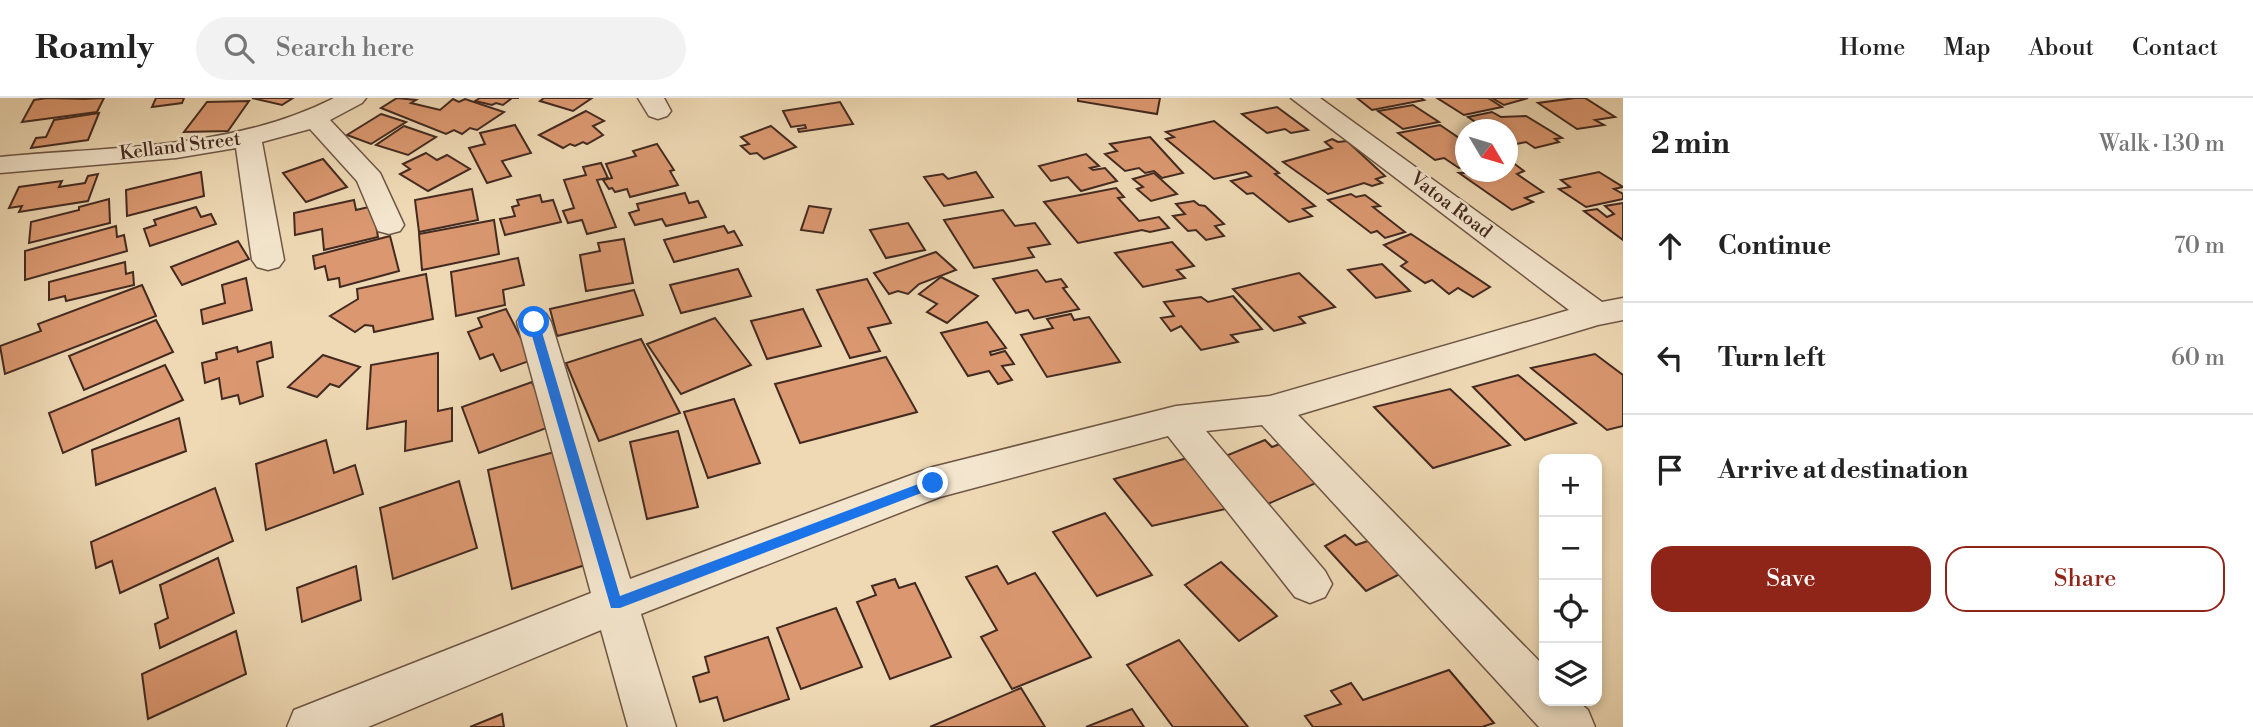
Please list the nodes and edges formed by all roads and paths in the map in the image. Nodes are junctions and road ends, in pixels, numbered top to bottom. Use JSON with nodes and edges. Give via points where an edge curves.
{"nodes":[{"id":1,"x":354,"y":98,"type":"edge"},
{"id":2,"x":1304,"y":98,"type":"edge"},
{"id":3,"x":314,"y":118,"type":"junction"},
{"id":4,"x":248,"y":138,"type":"junction"},
{"id":5,"x":0,"y":164,"type":"edge"},
{"id":6,"x":389,"y":225,"type":"dead end"},
{"id":7,"x":268,"y":260,"type":"dead end"},
{"id":8,"x":1609,"y":312,"type":"edge"},
{"id":9,"x":534,"y":322,"type":"dead end"},
{"id":10,"x":1270,"y":410,"type":"junction"},
{"id":11,"x":1176,"y":420,"type":"junction"},
{"id":12,"x":1310,"y":584,"type":"dead end"},
{"id":13,"x":615,"y":604,"type":"junction"},
{"id":14,"x":1539,"y":694,"type":"edge"},
{"id":15,"x":1551,"y":706,"type":"edge"},
{"id":16,"x":312,"y":727,"type":"edge"},
{"id":17,"x":652,"y":727,"type":"edge"},
{"id":18,"x":1571,"y":727,"type":"edge"}],
"edges":[{"from":1,"to":3,"type":"street","name":"Kelland Street"},
{"from":2,"to":8,"type":"street","name":"Vatoa Road"},
{"from":3,"to":4,"type":"street","name":"Kelland Street"},
{"from":3,"to":6,"type":"street","via":[[370,179]]},
{"from":4,"to":5,"type":"street","name":"Kelland Street","via":[[158,151]]},
{"from":4,"to":7,"type":"street"},
{"from":8,"to":10,"type":"street"},
{"from":9,"to":13,"type":"street"},
{"from":10,"to":11,"type":"street"},
{"from":10,"to":14,"type":"street"},
{"from":11,"to":12,"type":"street"},
{"from":11,"to":13,"type":"street","via":[[933,483]]},
{"from":13,"to":16,"type":"street"},
{"from":13,"to":17,"type":"street"},
{"from":15,"to":18,"type":"street"}]}
